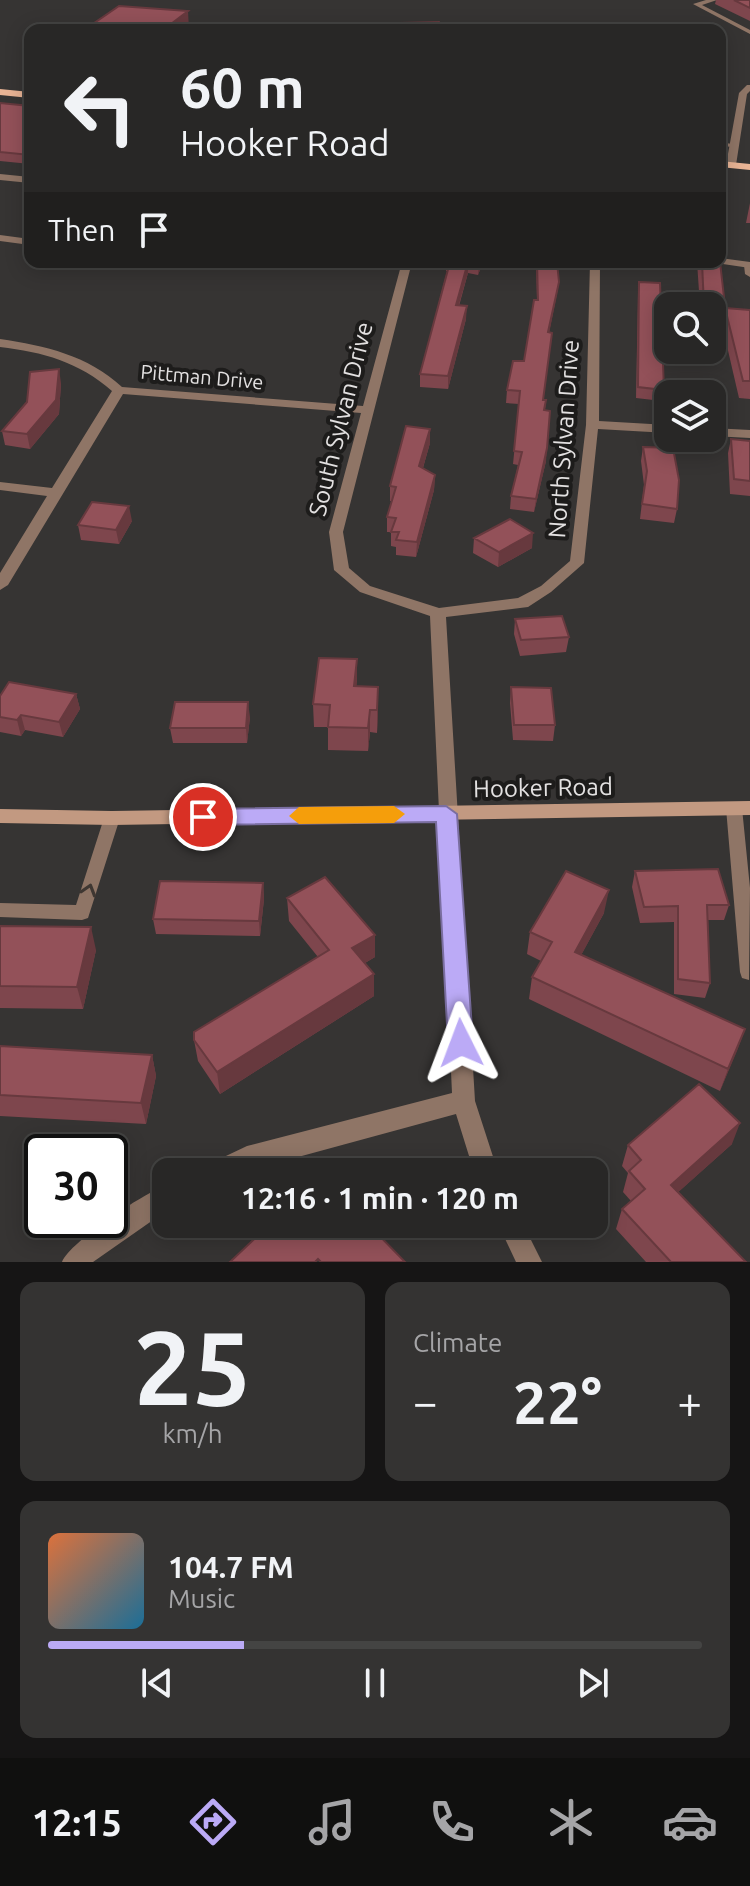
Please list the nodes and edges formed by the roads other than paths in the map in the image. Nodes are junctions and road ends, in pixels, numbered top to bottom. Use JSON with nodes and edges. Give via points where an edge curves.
{"nodes":[{"id":1,"x":714,"y":0,"type":"edge"},
{"id":2,"x":750,"y":32,"type":"edge"},
{"id":3,"x":750,"y":87,"type":"edge"},
{"id":4,"x":0,"y":92,"type":"edge"},
{"id":5,"x":24,"y":94,"type":"edge"},
{"id":6,"x":726,"y":144,"type":"edge"},
{"id":7,"x":734,"y":145,"type":"junction"},
{"id":8,"x":726,"y":164,"type":"edge"},
{"id":9,"x":750,"y":167,"type":"edge"},
{"id":10,"x":0,"y":177,"type":"edge"},
{"id":11,"x":17,"y":179,"type":"junction"},
{"id":12,"x":24,"y":180,"type":"edge"},
{"id":13,"x":0,"y":191,"type":"edge"},
{"id":14,"x":0,"y":238,"type":"edge"},
{"id":15,"x":24,"y":241,"type":"edge"},
{"id":16,"x":726,"y":262,"type":"edge"},
{"id":17,"x":750,"y":265,"type":"edge"},
{"id":18,"x":405,"y":268,"type":"edge"},
{"id":19,"x":595,"y":268,"type":"edge"},
{"id":20,"x":750,"y":274,"type":"edge"},
{"id":21,"x":0,"y":343,"type":"edge"},
{"id":22,"x":119,"y":390,"type":"junction"},
{"id":23,"x":366,"y":410,"type":"junction"},
{"id":24,"x":592,"y":425,"type":"junction"},
{"id":25,"x":654,"y":428,"type":"edge"},
{"id":26,"x":726,"y":433,"type":"edge"},
{"id":27,"x":750,"y":434,"type":"edge"},
{"id":28,"x":0,"y":486,"type":"edge"},
{"id":29,"x":55,"y":493,"type":"junction"},
{"id":30,"x":0,"y":585,"type":"edge"},
{"id":31,"x":438,"y":613,"type":"junction"},
{"id":32,"x":742,"y":808,"type":"edge"},
{"id":33,"x":446,"y":814,"type":"junction"},
{"id":34,"x":0,"y":816,"type":"edge"},
{"id":35,"x":112,"y":818,"type":"junction"},
{"id":36,"x":0,"y":910,"type":"edge"},
{"id":37,"x":749,"y":972,"type":"edge"},
{"id":38,"x":464,"y":1101,"type":"junction"},
{"id":39,"x":247,"y":1158,"type":"edge"},
{"id":40,"x":482,"y":1158,"type":"edge"},
{"id":41,"x":152,"y":1206,"type":"edge"},
{"id":42,"x":517,"y":1238,"type":"edge"},
{"id":43,"x":75,"y":1262,"type":"edge"},
{"id":44,"x":529,"y":1262,"type":"edge"}],
"edges":[{"from":1,"to":2,"type":"lane","via":[[696,4]]},
{"from":3,"to":7,"type":"street","via":[[743,93]]},
{"from":4,"to":5,"type":"main road"},
{"from":6,"to":7,"type":"lane"},
{"from":7,"to":8,"type":"street"},
{"from":8,"to":9,"type":"main road"},
{"from":10,"to":11,"type":"street"},
{"from":11,"to":12,"type":"street"},
{"from":11,"to":13,"type":"street"},
{"from":14,"to":15,"type":"street"},
{"from":16,"to":17,"type":"street"},
{"from":17,"to":20,"type":"lane"},
{"from":18,"to":23,"type":"street","name":"South Sylvan Drive"},
{"from":19,"to":24,"type":"street","name":"North Sylvan Drive"},
{"from":21,"to":22,"type":"street","name":"Pittman Drive","via":[[76,358],[99,370]]},
{"from":22,"to":23,"type":"street","name":"Pittman Drive"},
{"from":22,"to":29,"type":"street"},
{"from":23,"to":31,"type":"street","name":"South Sylvan Drive","via":[[336,532],[342,570],[365,589]]},
{"from":24,"to":25,"type":"street"},
{"from":24,"to":31,"type":"street","name":"North Sylvan Drive","via":[[577,563],[522,603]]},
{"from":26,"to":27,"type":"street"},
{"from":28,"to":29,"type":"street"},
{"from":29,"to":30,"type":"street"},
{"from":31,"to":33,"type":"street"},
{"from":32,"to":33,"type":"main road","name":"Hooker Road"},
{"from":32,"to":37,"type":"lane"},
{"from":33,"to":35,"type":"main road","name":"Hooker Road"},
{"from":33,"to":38,"type":"street"},
{"from":34,"to":35,"type":"main road","name":"Hooker Road"},
{"from":36,"to":35,"type":"lane","one_way":true,"via":[[82,913]]},
{"from":38,"to":39,"type":"street"},
{"from":38,"to":40,"type":"street"},
{"from":41,"to":43,"type":"street"},
{"from":42,"to":44,"type":"street"}]}
